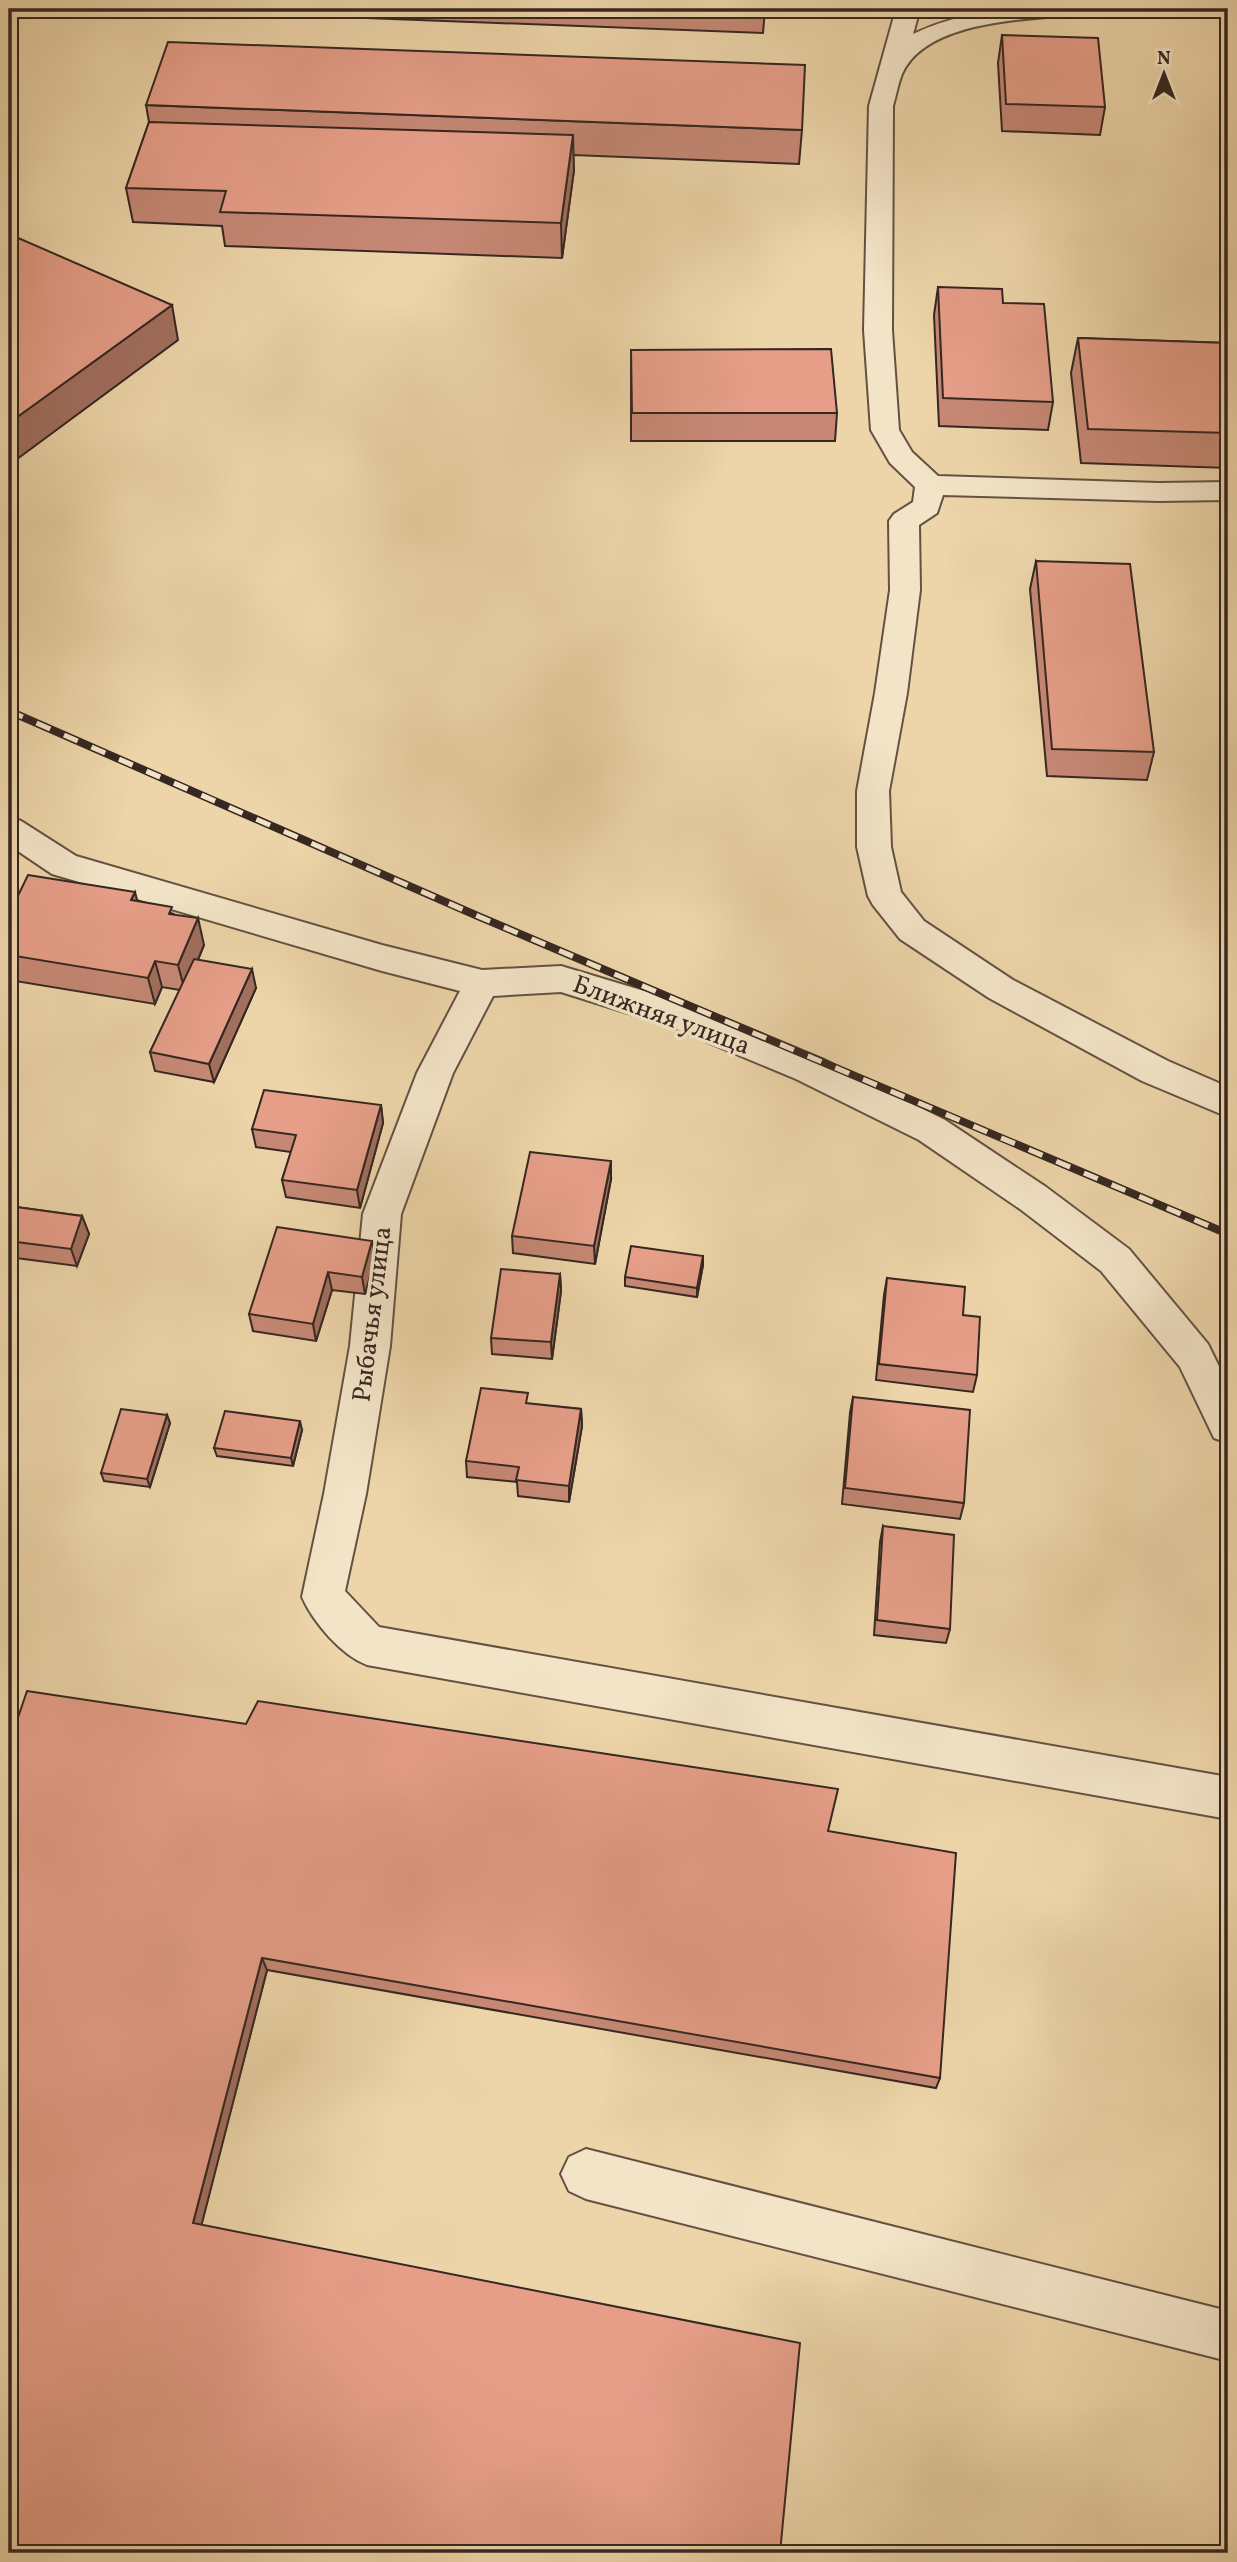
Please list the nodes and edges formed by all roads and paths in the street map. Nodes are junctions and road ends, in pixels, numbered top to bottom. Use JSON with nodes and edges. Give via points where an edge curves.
{"nodes":[{"id":1,"x":908,"y":9,"type":"edge"},
{"id":2,"x":1060,"y":9,"type":"edge"},
{"id":3,"x":893,"y":69,"type":"junction"},
{"id":4,"x":930,"y":485,"type":"junction"},
{"id":5,"x":1228,"y":491,"type":"edge"},
{"id":6,"x":9,"y":829,"type":"edge"},
{"id":7,"x":482,"y":983,"type":"junction"},
{"id":8,"x":1228,"y":1103,"type":"edge"},
{"id":9,"x":1228,"y":1426,"type":"edge"},
{"id":10,"x":1228,"y":1798,"type":"edge"},
{"id":11,"x":586,"y":2175,"type":"dead end"},
{"id":12,"x":1228,"y":2336,"type":"edge"}],
"edges":[{"from":1,"to":3,"type":"street"},
{"from":2,"to":3,"type":"street","via":[[958,25],[916,42]]},
{"from":3,"to":4,"type":"street","via":[[881,106],[878,330],[884,416],[900,457]]},
{"from":4,"to":5,"type":"street"},
{"from":4,"to":8,"type":"street","via":[[927,506],[904,521],[905,590],[873,791],[874,847],[885,896],[912,930],[1001,989],[1155,1071]]},
{"from":6,"to":7,"type":"street","name":"Ближняя улица","via":[[64,865]]},
{"from":7,"to":9,"type":"street","name":"Ближняя улица","via":[[561,979],[681,1016],[809,1069],[932,1130],[1115,1260],[1194,1356]]},
{"from":7,"to":10,"type":"street","name":"Рыбачья улица","via":[[435,1073],[382,1214],[370,1346],[323,1597],[367,1645]]},
{"from":11,"to":12,"type":"street"}]}
